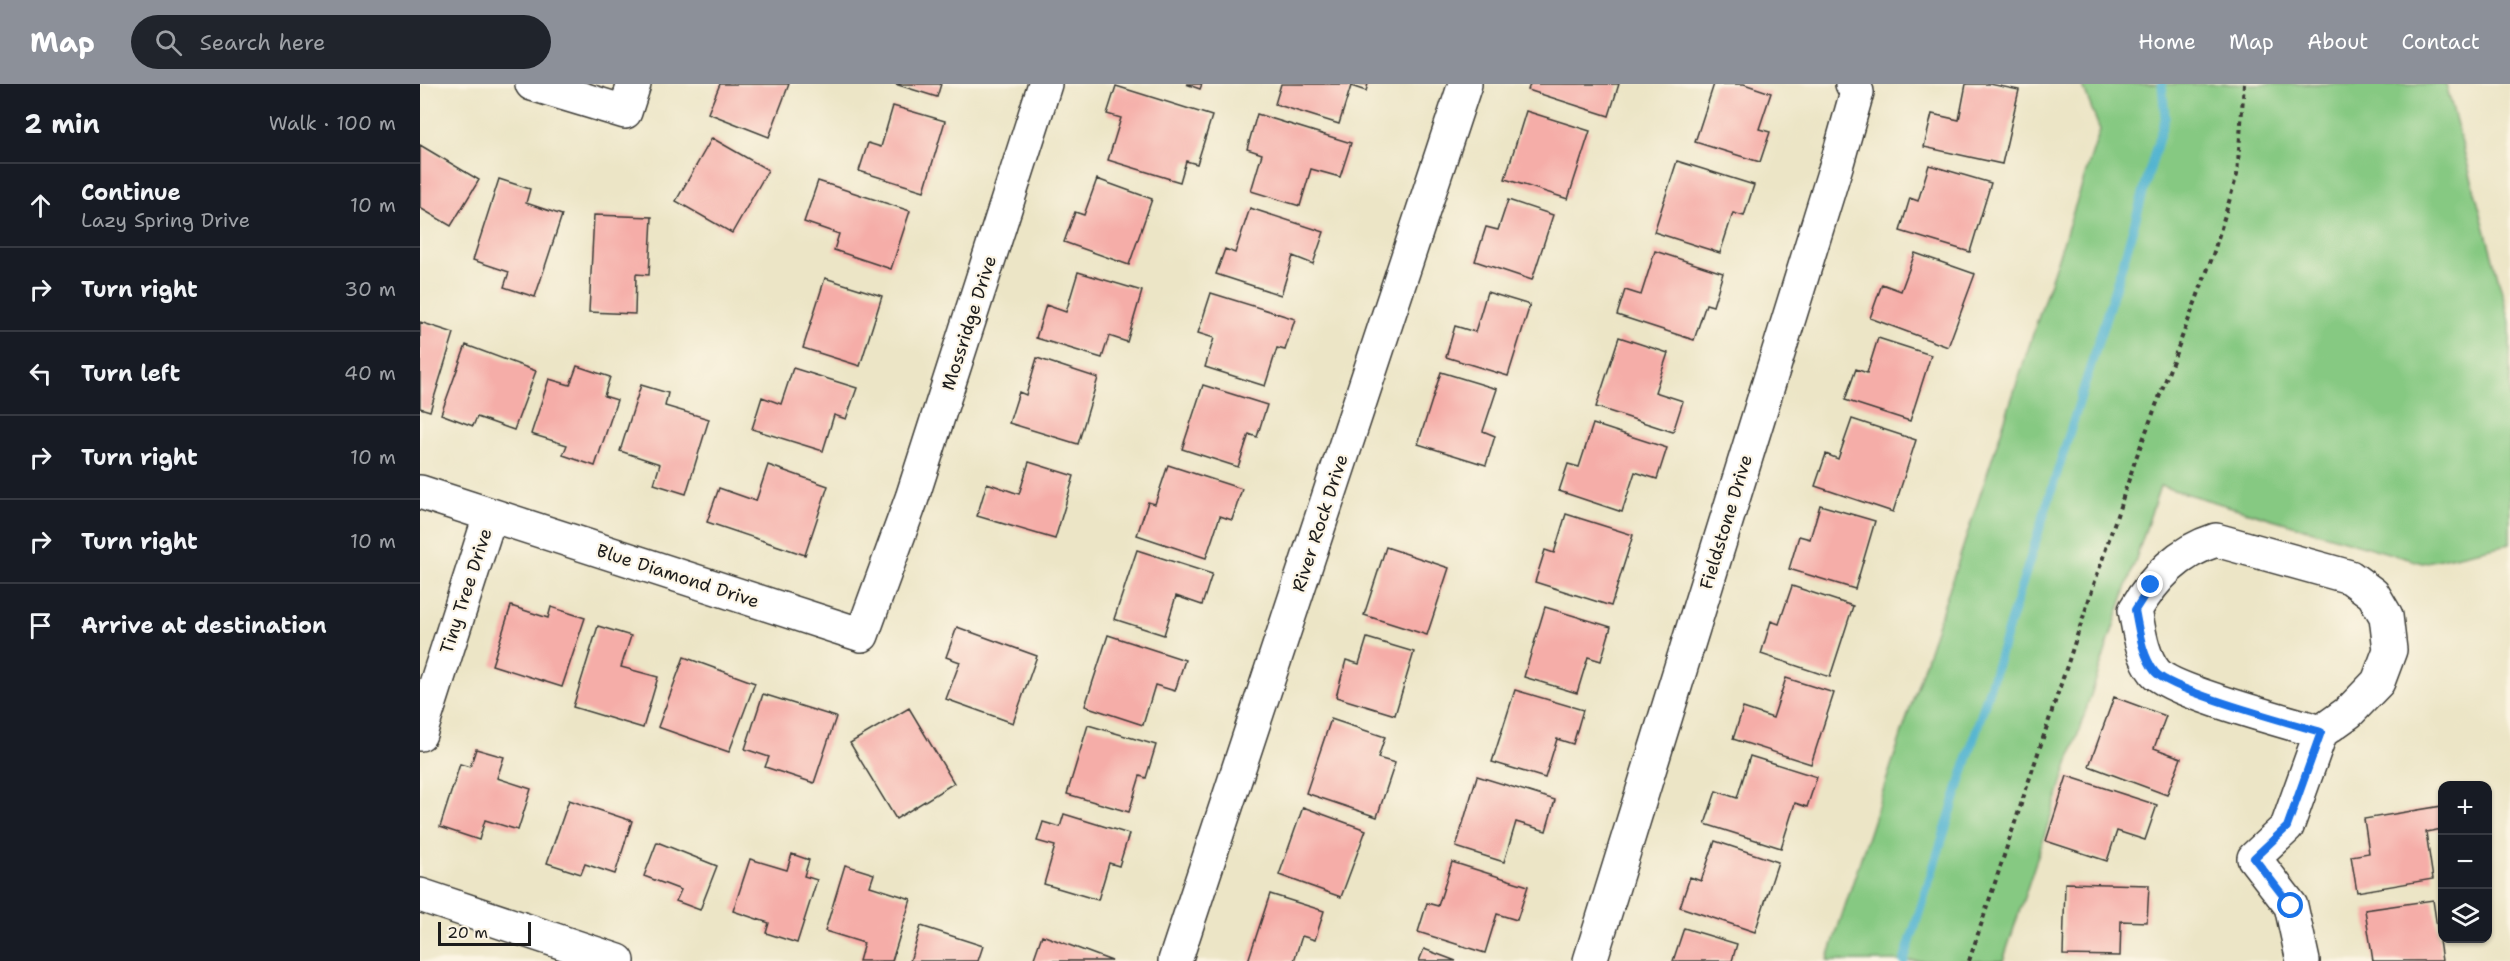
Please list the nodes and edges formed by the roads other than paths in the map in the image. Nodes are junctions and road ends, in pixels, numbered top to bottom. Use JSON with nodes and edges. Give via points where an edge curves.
{"nodes":[{"id":1,"x":532,"y":84,"type":"edge"},
{"id":2,"x":634,"y":84,"type":"edge"},
{"id":3,"x":1045,"y":84,"type":"edge"},
{"id":4,"x":1465,"y":84,"type":"edge"},
{"id":5,"x":1852,"y":84,"type":"edge"},
{"id":6,"x":420,"y":492,"type":"edge"},
{"id":7,"x":489,"y":516,"type":"junction"},
{"id":8,"x":890,"y":560,"type":"joint"},
{"id":9,"x":2321,"y":732,"type":"junction"},
{"id":10,"x":420,"y":734,"type":"edge"},
{"id":11,"x":420,"y":895,"type":"edge"},
{"id":12,"x":618,"y":961,"type":"edge"},
{"id":13,"x":1175,"y":961,"type":"edge"},
{"id":14,"x":1590,"y":961,"type":"edge"},
{"id":15,"x":2303,"y":961,"type":"edge"}],
"edges":[{"from":1,"to":2,"type":"street","via":[[625,112]]},
{"from":3,"to":8,"type":"street","name":"Mossridge Drive"},
{"from":4,"to":13,"type":"street","name":"River Rock Drive"},
{"from":5,"to":14,"type":"street","name":"Fieldstone Drive","via":[[1857,92],[1837,163]]},
{"from":6,"to":7,"type":"street","name":"Blue Diamond Drive"},
{"from":7,"to":8,"type":"street","name":"Blue Diamond Drive","via":[[862,635]]},
{"from":7,"to":10,"type":"street","name":"Tiny Tree Drive"},
{"from":9,"to":9,"type":"street","via":[[2349,712],[2378,682],[2390,650],[2386,616],[2373,594],[2350,577],[2216,540],[2198,545],[2173,562],[2135,610],[2142,645],[2156,673],[2181,688]]},
{"from":9,"to":15,"type":"street","via":[[2287,827],[2254,858],[2291,906]]},
{"from":11,"to":12,"type":"street"}]}
